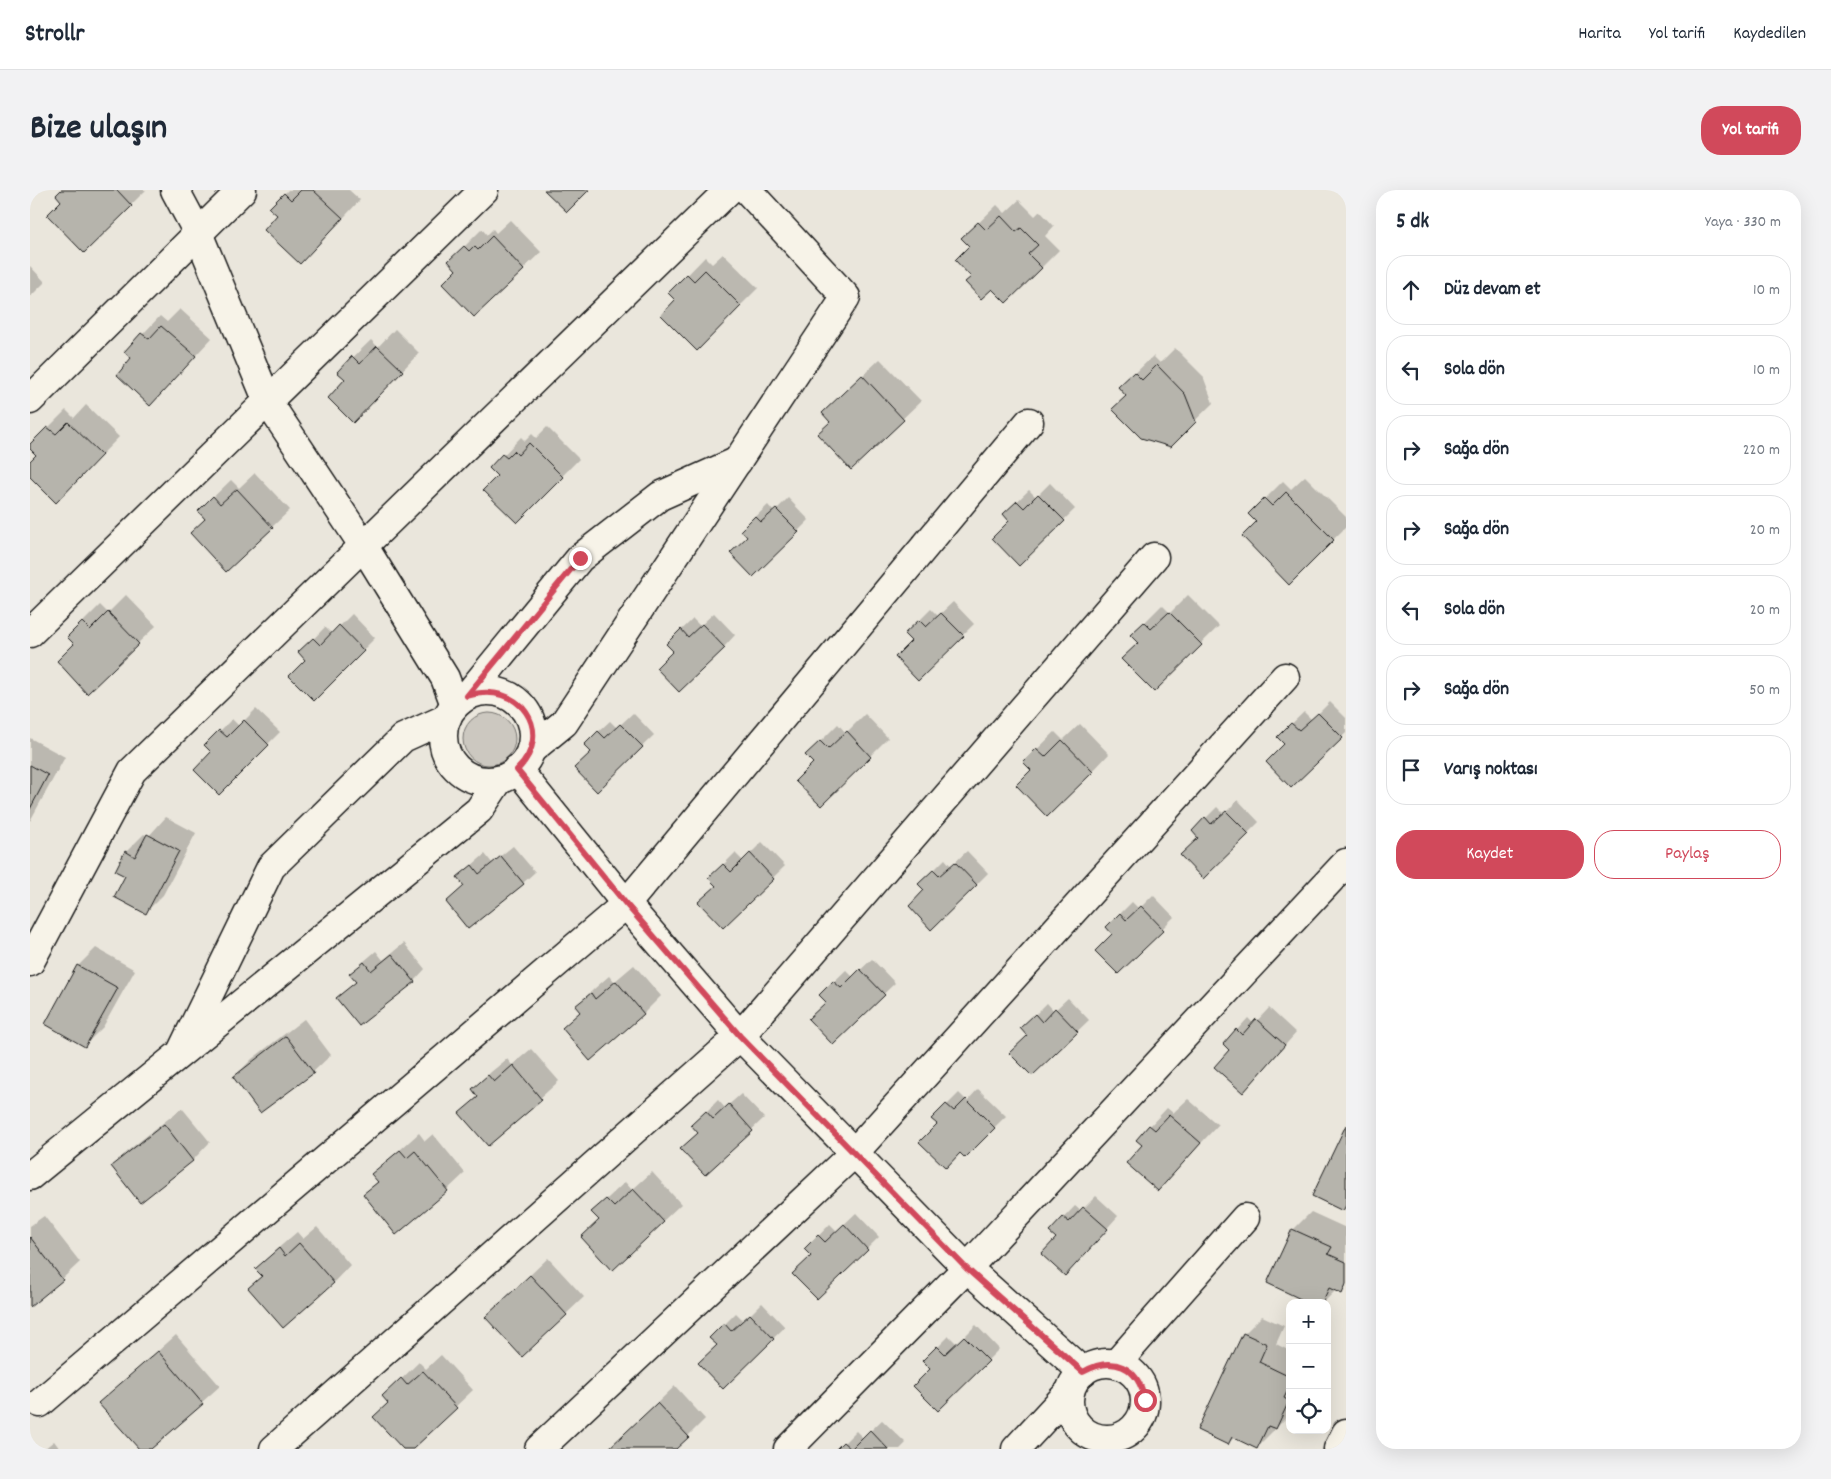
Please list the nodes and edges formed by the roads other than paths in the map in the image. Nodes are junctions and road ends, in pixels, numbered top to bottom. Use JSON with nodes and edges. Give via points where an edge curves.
{"nodes":[{"id":1,"x":175,"y":190,"type":"edge"},
{"id":2,"x":242,"y":190,"type":"edge"},
{"id":3,"x":484,"y":190,"type":"edge"},
{"id":4,"x":729,"y":190,"type":"edge"},
{"id":5,"x":747,"y":190,"type":"edge"},
{"id":6,"x":198,"y":233,"type":"junction"},
{"id":7,"x":30,"y":400,"type":"edge"},
{"id":8,"x":268,"y":402,"type":"junction"},
{"id":9,"x":1029,"y":422,"type":"dead end"},
{"id":10,"x":738,"y":461,"type":"junction"},
{"id":11,"x":363,"y":544,"type":"junction"},
{"id":12,"x":1154,"y":557,"type":"dead end"},
{"id":13,"x":30,"y":633,"type":"edge"},
{"id":14,"x":1285,"y":676,"type":"dead end"},
{"id":15,"x":456,"y":706,"type":"junction"},
{"id":16,"x":516,"y":766,"type":"junction"},
{"id":17,"x":1346,"y":863,"type":"edge"},
{"id":18,"x":626,"y":904,"type":"junction"},
{"id":19,"x":30,"y":962,"type":"edge"},
{"id":20,"x":740,"y":1036,"type":"junction"},
{"id":21,"x":179,"y":1057,"type":"junction"},
{"id":22,"x":853,"y":1154,"type":"junction"},
{"id":23,"x":30,"y":1176,"type":"edge"},
{"id":24,"x":1245,"y":1218,"type":"dead end"},
{"id":25,"x":966,"y":1268,"type":"junction"},
{"id":26,"x":1116,"y":1364,"type":"junction"},
{"id":27,"x":1077,"y":1382,"type":"junction"},
{"id":28,"x":40,"y":1403,"type":"dead end"},
{"id":29,"x":1346,"y":1434,"type":"edge"},
{"id":30,"x":1130,"y":1440,"type":"edge"},
{"id":31,"x":274,"y":1449,"type":"edge"},
{"id":32,"x":539,"y":1449,"type":"edge"},
{"id":33,"x":788,"y":1449,"type":"edge"},
{"id":34,"x":1016,"y":1449,"type":"edge"},
{"id":35,"x":1338,"y":1449,"type":"edge"}],
"edges":[{"from":1,"to":6,"type":"street"},
{"from":2,"to":6,"type":"street"},
{"from":3,"to":8,"type":"street"},
{"from":4,"to":11,"type":"street"},
{"from":5,"to":10,"type":"street","via":[[846,297]]},
{"from":6,"to":7,"type":"street"},
{"from":6,"to":8,"type":"street"},
{"from":8,"to":11,"type":"street"},
{"from":8,"to":13,"type":"street"},
{"from":9,"to":18,"type":"street"},
{"from":10,"to":15,"type":"street","via":[[660,496],[580,558]]},
{"from":10,"to":16,"type":"street","via":[[564,723]]},
{"from":11,"to":15,"type":"street","via":[[445,678]]},
{"from":11,"to":19,"type":"street","via":[[132,772]]},
{"from":12,"to":20,"type":"street"},
{"from":14,"to":22,"type":"street"},
{"from":15,"to":16,"type":"street","via":[[443,732],[449,759],[458,770],[471,778],[485,781]]},
{"from":15,"to":16,"type":"street","via":[[481,691],[511,697],[522,706],[533,734]]},
{"from":15,"to":21,"type":"street","via":[[403,738],[272,867]]},
{"from":16,"to":18,"type":"street"},
{"from":16,"to":21,"type":"street","via":[[479,810]]},
{"from":17,"to":25,"type":"street"},
{"from":18,"to":20,"type":"street"},
{"from":18,"to":28,"type":"street"},
{"from":20,"to":22,"type":"street"},
{"from":20,"to":31,"type":"street"},
{"from":21,"to":23,"type":"street"},
{"from":22,"to":25,"type":"street"},
{"from":22,"to":32,"type":"street"},
{"from":24,"to":26,"type":"street"},
{"from":25,"to":27,"type":"street"},
{"from":25,"to":33,"type":"street"},
{"from":26,"to":27,"type":"street","via":[[1104,1363]]},
{"from":26,"to":30,"type":"street","via":[[1137,1377],[1143,1388],[1144,1412]]},
{"from":27,"to":30,"type":"street","via":[[1069,1403],[1071,1414],[1086,1432],[1096,1438]]},
{"from":27,"to":34,"type":"street"},
{"from":29,"to":35,"type":"street"}]}
